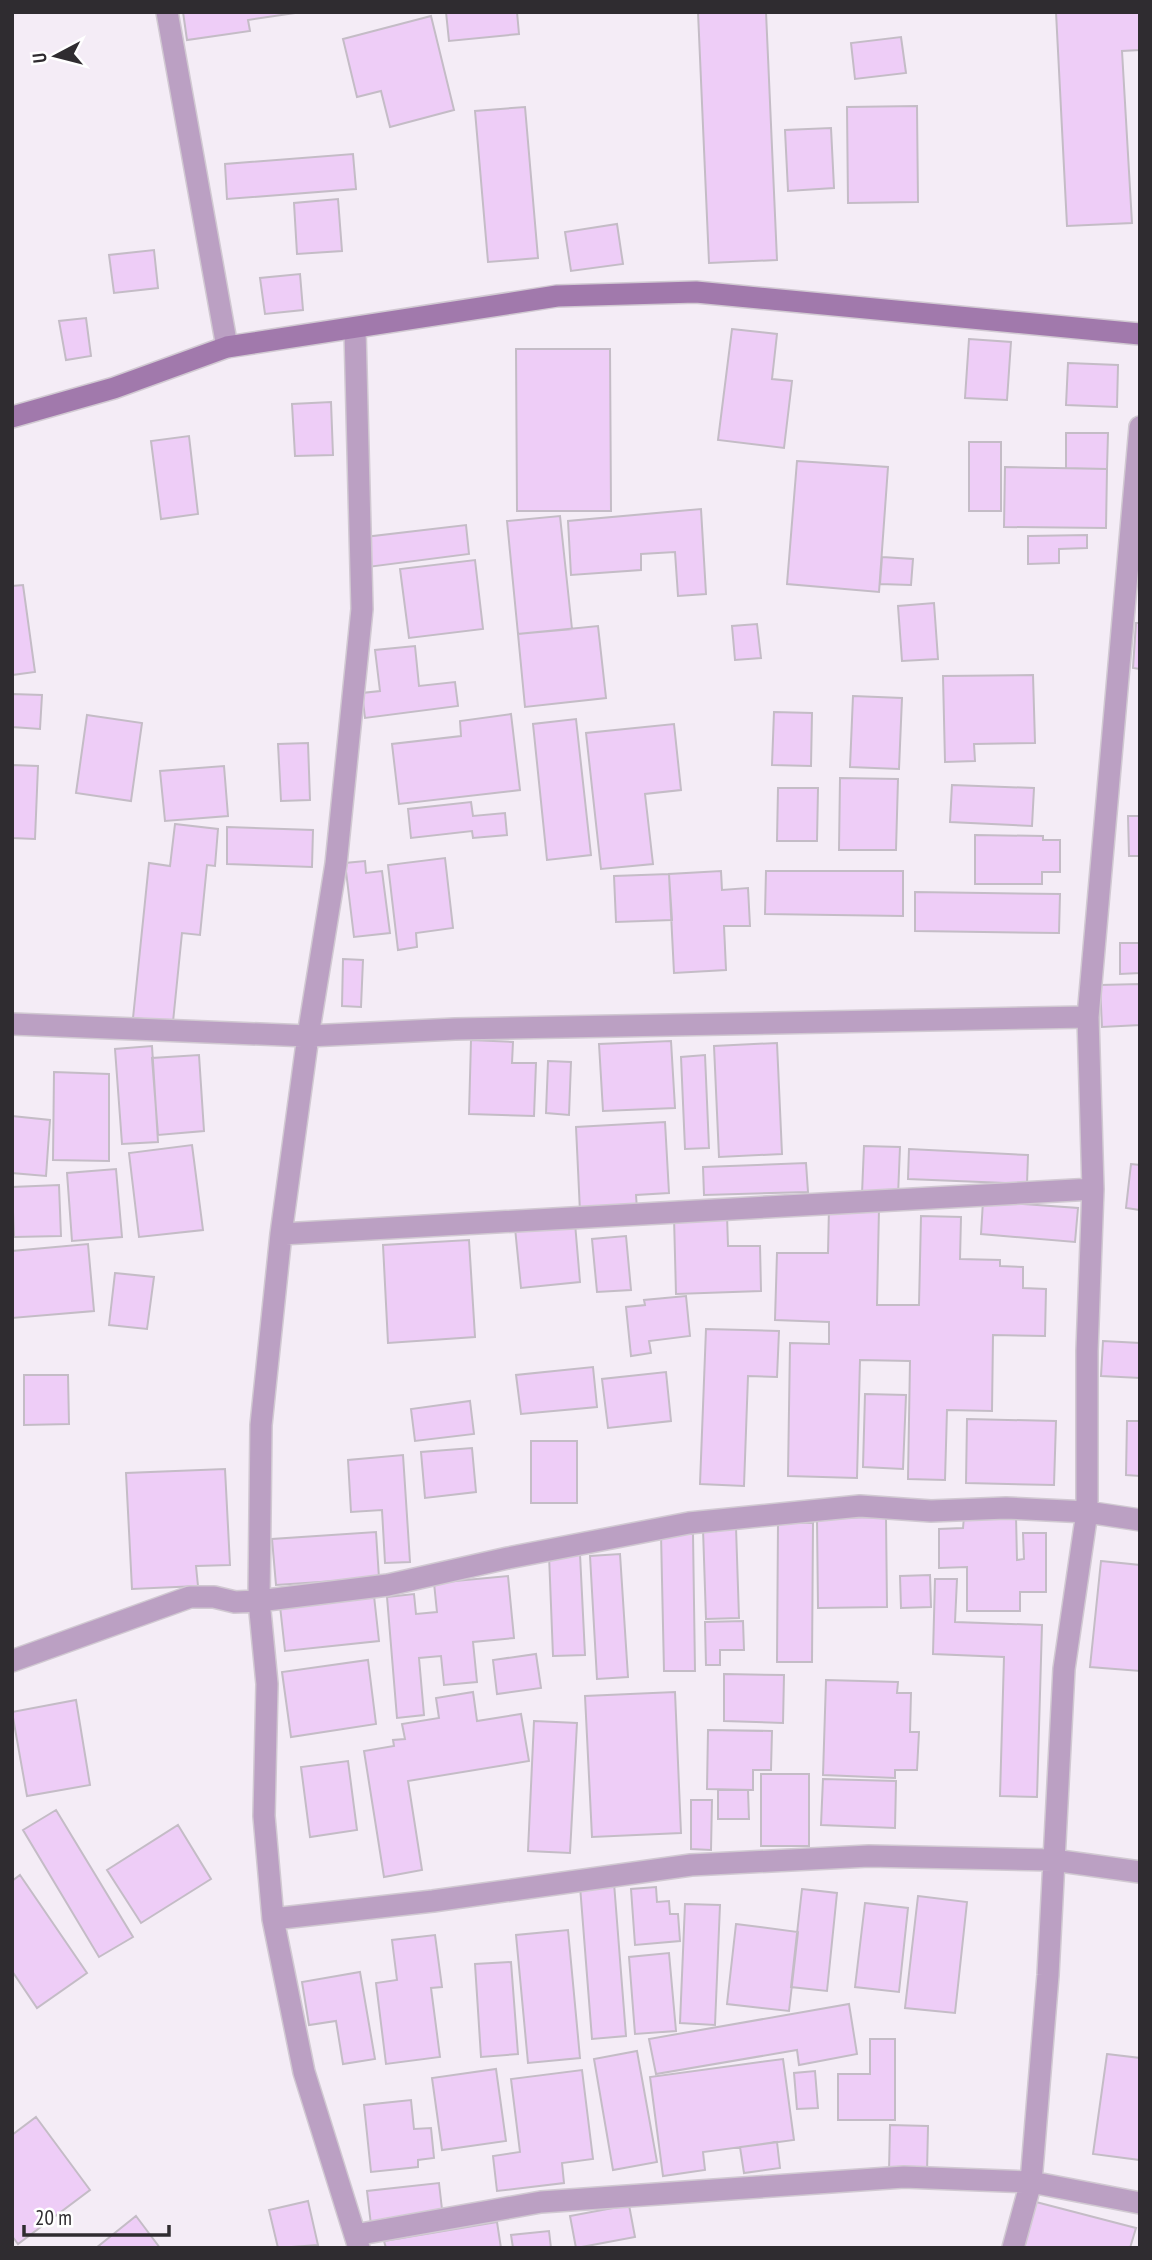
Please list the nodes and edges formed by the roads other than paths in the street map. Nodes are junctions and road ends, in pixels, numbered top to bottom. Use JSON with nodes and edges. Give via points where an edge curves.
{"nodes":[{"id":1,"x":167,"y":12,"type":"edge"},
{"id":2,"x":355,"y":330,"type":"junction"},
{"id":3,"x":1140,"y":334,"type":"edge"},
{"id":4,"x":227,"y":347,"type":"junction"},
{"id":5,"x":12,"y":417,"type":"edge"},
{"id":6,"x":1140,"y":427,"type":"edge"},
{"id":7,"x":1088,"y":1017,"type":"junction"},
{"id":8,"x":12,"y":1024,"type":"edge"},
{"id":9,"x":308,"y":1036,"type":"junction"},
{"id":10,"x":1093,"y":1189,"type":"junction"},
{"id":11,"x":281,"y":1234,"type":"junction"},
{"id":12,"x":1087,"y":1512,"type":"junction"},
{"id":13,"x":1140,"y":1520,"type":"edge"},
{"id":14,"x":259,"y":1601,"type":"junction"},
{"id":15,"x":12,"y":1661,"type":"edge"},
{"id":16,"x":1053,"y":1860,"type":"junction"},
{"id":17,"x":1140,"y":1872,"type":"edge"},
{"id":18,"x":273,"y":1919,"type":"junction"},
{"id":19,"x":1031,"y":2182,"type":"junction"},
{"id":20,"x":1140,"y":2203,"type":"edge"},
{"id":21,"x":357,"y":2241,"type":"edge"},
{"id":22,"x":1013,"y":2248,"type":"edge"}],
"edges":[{"from":1,"to":4,"type":"street"},
{"from":2,"to":3,"type":"street","via":[[557,296],[696,292]]},
{"from":2,"to":4,"type":"street"},
{"from":2,"to":9,"type":"street","via":[[362,609],[337,864]]},
{"from":4,"to":5,"type":"street","via":[[114,388]]},
{"from":6,"to":7,"type":"street"},
{"from":7,"to":9,"type":"street"},
{"from":7,"to":10,"type":"street"},
{"from":8,"to":9,"type":"street"},
{"from":9,"to":11,"type":"street"},
{"from":10,"to":11,"type":"street"},
{"from":10,"to":12,"type":"street"},
{"from":11,"to":14,"type":"street","via":[[261,1424]]},
{"from":12,"to":13,"type":"street"},
{"from":12,"to":14,"type":"street","via":[[860,1506],[744,1516],[508,1558],[388,1585]]},
{"from":12,"to":16,"type":"street","via":[[1065,1669]]},
{"from":14,"to":15,"type":"street","via":[[190,1597]]},
{"from":14,"to":18,"type":"street","via":[[267,1684],[264,1816]]},
{"from":16,"to":17,"type":"street"},
{"from":16,"to":18,"type":"street","via":[[869,1856],[691,1865]]},
{"from":16,"to":19,"type":"street"},
{"from":18,"to":21,"type":"street","via":[[304,2072]]},
{"from":19,"to":20,"type":"street"},
{"from":19,"to":21,"type":"street","via":[[904,2177],[541,2202]]},
{"from":19,"to":22,"type":"street"}]}
